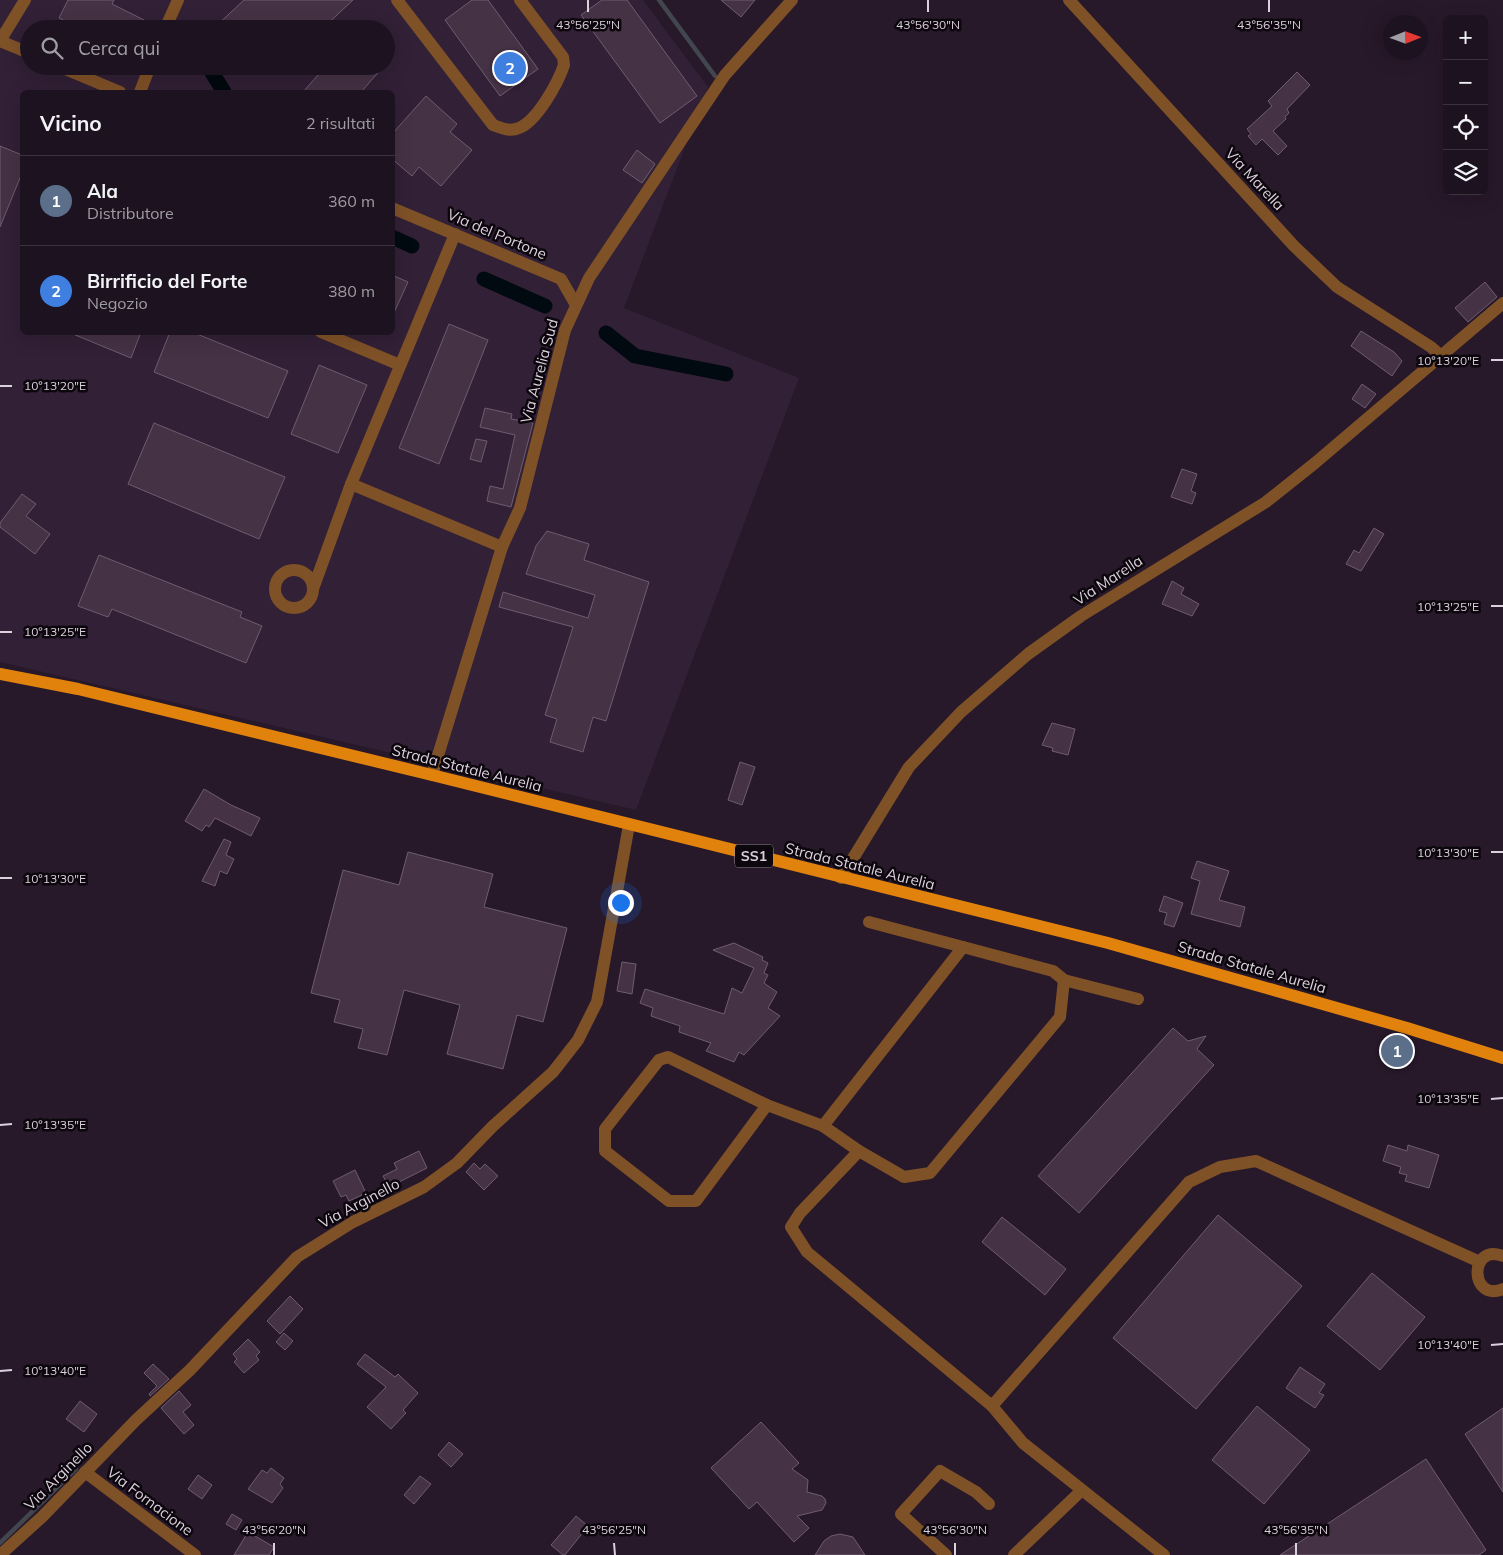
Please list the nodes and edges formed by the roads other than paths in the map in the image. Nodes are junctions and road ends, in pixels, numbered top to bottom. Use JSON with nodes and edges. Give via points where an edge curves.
{"nodes":[{"id":1,"x":25,"y":0,"type":"edge"},
{"id":2,"x":178,"y":0,"type":"edge"},
{"id":3,"x":397,"y":0,"type":"edge"},
{"id":4,"x":520,"y":0,"type":"edge"},
{"id":5,"x":792,"y":0,"type":"edge"},
{"id":6,"x":1069,"y":0,"type":"edge"},
{"id":7,"x":169,"y":20,"type":"edge"},
{"id":8,"x":0,"y":41,"type":"edge"},
{"id":9,"x":20,"y":50,"type":"edge"},
{"id":10,"x":79,"y":75,"type":"edge"},
{"id":11,"x":147,"y":75,"type":"edge"},
{"id":12,"x":115,"y":90,"type":"edge"},
{"id":13,"x":141,"y":90,"type":"edge"},
{"id":14,"x":395,"y":209,"type":"edge"},
{"id":15,"x":455,"y":234,"type":"junction"},
{"id":16,"x":1503,"y":302,"type":"edge"},
{"id":17,"x":576,"y":304,"type":"junction"},
{"id":18,"x":328,"y":335,"type":"edge"},
{"id":19,"x":1440,"y":355,"type":"junction"},
{"id":20,"x":400,"y":365,"type":"junction"},
{"id":21,"x":351,"y":484,"type":"junction"},
{"id":22,"x":502,"y":547,"type":"junction"},
{"id":23,"x":313,"y":589,"type":"dead end"},
{"id":24,"x":0,"y":674,"type":"edge"},
{"id":25,"x":432,"y":775,"type":"junction"},
{"id":26,"x":629,"y":825,"type":"junction"},
{"id":27,"x":840,"y":878,"type":"junction"},
{"id":28,"x":869,"y":922,"type":"dead end"},
{"id":29,"x":963,"y":947,"type":"junction"},
{"id":30,"x":1064,"y":980,"type":"junction"},
{"id":31,"x":1138,"y":999,"type":"dead end"},
{"id":32,"x":1503,"y":1058,"type":"edge"},
{"id":33,"x":767,"y":1105,"type":"junction"},
{"id":34,"x":822,"y":1126,"type":"junction"},
{"id":35,"x":858,"y":1151,"type":"junction"},
{"id":36,"x":1503,"y":1256,"type":"edge"},
{"id":37,"x":1480,"y":1262,"type":"junction"},
{"id":38,"x":1503,"y":1289,"type":"edge"},
{"id":39,"x":992,"y":1406,"type":"junction"},
{"id":40,"x":85,"y":1472,"type":"junction"},
{"id":41,"x":1081,"y":1491,"type":"junction"},
{"id":42,"x":989,"y":1504,"type":"dead end"},
{"id":43,"x":0,"y":1555,"type":"edge"},
{"id":44,"x":195,"y":1555,"type":"edge"},
{"id":45,"x":946,"y":1555,"type":"edge"},
{"id":46,"x":1014,"y":1555,"type":"edge"},
{"id":47,"x":1164,"y":1555,"type":"edge"}],
"edges":[{"from":1,"to":8,"type":"street"},
{"from":2,"to":7,"type":"street"},
{"from":3,"to":4,"type":"street","via":[[493,124],[506,130],[519,129],[534,118],[564,65],[563,57]]},
{"from":5,"to":17,"type":"street","name":"Via Aurelia Sud","via":[[725,75]]},
{"from":6,"to":19,"type":"street","name":"Via Marella","via":[[1294,246],[1337,287]]},
{"from":8,"to":9,"type":"street"},
{"from":10,"to":12,"type":"street"},
{"from":11,"to":13,"type":"street"},
{"from":14,"to":15,"type":"street","name":"Via del Portone"},
{"from":15,"to":17,"type":"street","name":"Via del Portone","via":[[561,279]]},
{"from":15,"to":20,"type":"street"},
{"from":16,"to":19,"type":"street","name":"Via Marella"},
{"from":17,"to":22,"type":"street","name":"Via Aurelia Sud","via":[[565,330],[520,508]]},
{"from":18,"to":20,"type":"street"},
{"from":19,"to":27,"type":"street","name":"Via Marella","via":[[1266,502],[1081,616],[1028,654],[961,712],[909,766]]},
{"from":20,"to":21,"type":"street"},
{"from":21,"to":22,"type":"street"},
{"from":21,"to":23,"type":"street"},
{"from":22,"to":25,"type":"street","name":"Via Aurelia Sud"},
{"from":24,"to":25,"type":"main road","name":"Strada Statale Aurelia","number":"SS1","via":[[78,689]]},
{"from":25,"to":26,"type":"main road","name":"Strada Statale Aurelia","number":"SS1"},
{"from":26,"to":27,"type":"main road","name":"Strada Statale Aurelia","number":"SS1"},
{"from":26,"to":40,"type":"street","name":"Via Arginello","via":[[597,1002],[578,1040],[553,1072],[457,1163],[424,1187],[353,1222],[297,1257],[190,1370]]},
{"from":27,"to":32,"type":"main road","name":"Strada Statale Aurelia","number":"SS1","via":[[1108,943]]},
{"from":28,"to":29,"type":"street"},
{"from":29,"to":30,"type":"street","via":[[1053,971]]},
{"from":29,"to":34,"type":"street"},
{"from":30,"to":31,"type":"street"},
{"from":30,"to":35,"type":"street","via":[[1060,1018],[930,1173],[904,1177]]},
{"from":33,"to":33,"type":"street","via":[[668,1058],[659,1060],[605,1129],[605,1151],[669,1201],[696,1201]]},
{"from":33,"to":34,"type":"street"},
{"from":34,"to":35,"type":"street"},
{"from":35,"to":39,"type":"street","via":[[800,1213],[791,1227],[807,1252]]},
{"from":36,"to":37,"type":"street","via":[[1489,1255]]},
{"from":37,"to":38,"type":"street","via":[[1476,1274],[1482,1285],[1493,1291]]},
{"from":37,"to":39,"type":"street","via":[[1256,1161],[1220,1167],[1189,1182]]},
{"from":39,"to":41,"type":"street","via":[[1023,1443]]},
{"from":40,"to":43,"type":"street","name":"Via Arginello"},
{"from":40,"to":44,"type":"street","name":"Via Fornacione"},
{"from":41,"to":46,"type":"street"},
{"from":41,"to":47,"type":"street"},
{"from":42,"to":45,"type":"street","via":[[976,1492],[940,1471],[921,1490],[901,1514]]}]}
